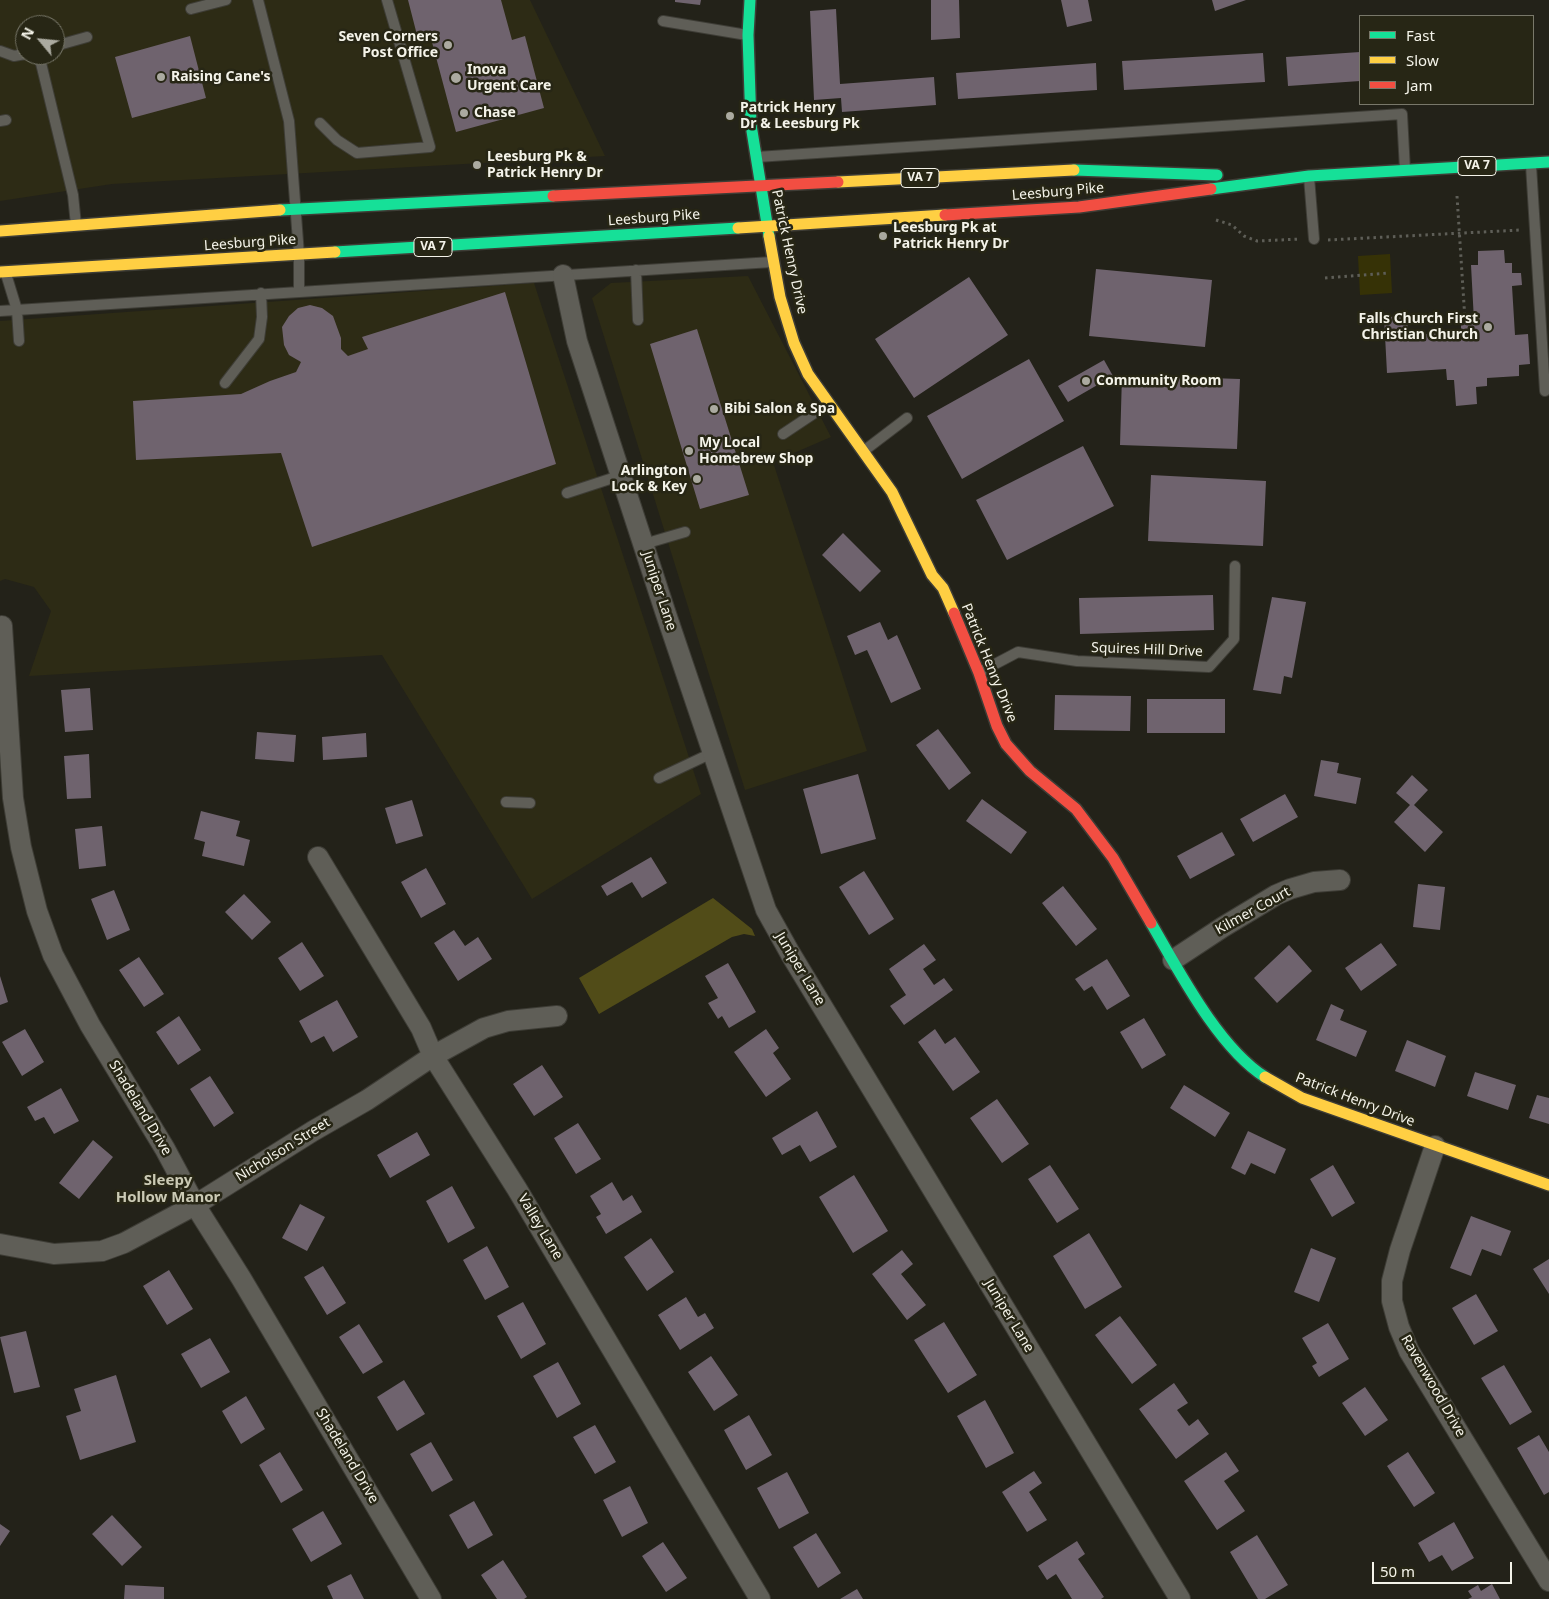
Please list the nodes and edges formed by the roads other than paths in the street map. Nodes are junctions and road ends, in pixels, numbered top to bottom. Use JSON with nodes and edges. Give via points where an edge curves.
{"nodes":[{"id":1,"x":226,"y":0,"type":"edge"},
{"id":2,"x":258,"y":0,"type":"edge"},
{"id":3,"x":387,"y":0,"type":"edge"},
{"id":4,"x":750,"y":0,"type":"edge"},
{"id":5,"x":191,"y":9,"type":"dead end"},
{"id":6,"x":663,"y":21,"type":"dead end"},
{"id":7,"x":748,"y":35,"type":"junction"},
{"id":8,"x":87,"y":37,"type":"dead end"},
{"id":9,"x":65,"y":43,"type":"edge"},
{"id":10,"x":0,"y":51,"type":"edge"},
{"id":11,"x":15,"y":56,"type":"edge"},
{"id":12,"x":42,"y":65,"type":"edge"},
{"id":13,"x":320,"y":123,"type":"dead end"},
{"id":14,"x":756,"y":157,"type":"junction"},
{"id":15,"x":1549,"y":162,"type":"edge"},
{"id":16,"x":1530,"y":163,"type":"junction"},
{"id":17,"x":1405,"y":171,"type":"junction"},
{"id":18,"x":1309,"y":176,"type":"junction"},
{"id":19,"x":760,"y":186,"type":"junction"},
{"id":20,"x":295,"y":209,"type":"junction"},
{"id":21,"x":76,"y":225,"type":"junction"},
{"id":22,"x":767,"y":226,"type":"junction"},
{"id":23,"x":0,"y":231,"type":"edge"},
{"id":24,"x":1314,"y":239,"type":"road end"},
{"id":25,"x":299,"y":255,"type":"junction"},
{"id":26,"x":773,"y":262,"type":"junction"},
{"id":27,"x":636,"y":270,"type":"junction"},
{"id":28,"x":3,"y":273,"type":"edge"},
{"id":29,"x":563,"y":275,"type":"junction"},
{"id":30,"x":299,"y":291,"type":"junction"},
{"id":31,"x":261,"y":293,"type":"junction"},
{"id":32,"x":17,"y":310,"type":"junction"},
{"id":33,"x":0,"y":311,"type":"edge"},
{"id":34,"x":638,"y":320,"type":"dead end"},
{"id":35,"x":19,"y":341,"type":"dead end"},
{"id":36,"x":225,"y":383,"type":"dead end"},
{"id":37,"x":1545,"y":391,"type":"dead end"},
{"id":38,"x":829,"y":404,"type":"junction"},
{"id":39,"x":907,"y":418,"type":"dead end"},
{"id":40,"x":783,"y":434,"type":"dead end"},
{"id":41,"x":864,"y":451,"type":"junction"},
{"id":42,"x":622,"y":475,"type":"junction"},
{"id":43,"x":567,"y":493,"type":"dead end"},
{"id":44,"x":686,"y":532,"type":"dead end"},
{"id":45,"x":644,"y":544,"type":"junction"},
{"id":46,"x":1235,"y":566,"type":"dead end"},
{"id":47,"x":2,"y":626,"type":"dead end"},
{"id":48,"x":979,"y":673,"type":"junction"},
{"id":49,"x":712,"y":753,"type":"junction"},
{"id":50,"x":659,"y":778,"type":"dead end"},
{"id":51,"x":506,"y":802,"type":"dead end"},
{"id":52,"x":530,"y":803,"type":"dead end"},
{"id":53,"x":318,"y":857,"type":"dead end"},
{"id":54,"x":1340,"y":880,"type":"dead end"},
{"id":55,"x":1173,"y":960,"type":"junction"},
{"id":56,"x":557,"y":1016,"type":"dead end"},
{"id":57,"x":433,"y":1056,"type":"junction"},
{"id":58,"x":1435,"y":1146,"type":"junction"},
{"id":59,"x":1549,"y":1185,"type":"edge"},
{"id":60,"x":195,"y":1205,"type":"junction"},
{"id":61,"x":0,"y":1244,"type":"edge"},
{"id":62,"x":1549,"y":1581,"type":"edge"},
{"id":63,"x":431,"y":1599,"type":"edge"},
{"id":64,"x":760,"y":1599,"type":"edge"},
{"id":65,"x":1180,"y":1599,"type":"edge"}],
"edges":[{"from":1,"to":5,"type":"lane"},
{"from":2,"to":20,"type":"lane","via":[[289,121]]},
{"from":3,"to":13,"type":"lane","via":[[430,147],[357,153]]},
{"from":4,"to":7,"type":"main road","name":"Patrick Henry Drive"},
{"from":6,"to":7,"type":"lane"},
{"from":7,"to":14,"type":"main road","name":"Patrick Henry Drive","via":[[751,125]]},
{"from":8,"to":9,"type":"lane"},
{"from":10,"to":11,"type":"lane"},
{"from":12,"to":21,"type":"lane","via":[[74,195]]},
{"from":14,"to":17,"type":"lane","via":[[1402,114]]},
{"from":14,"to":19,"type":"main road","name":"Patrick Henry Drive"},
{"from":15,"to":16,"type":"main road","name":"Leesburg Pike","number":"VA 7"},
{"from":16,"to":17,"type":"main road","name":"Leesburg Pike","number":"VA 7"},
{"from":16,"to":37,"type":"lane"},
{"from":17,"to":18,"type":"main road","name":"Leesburg Pike","number":"VA 7"},
{"from":18,"to":19,"type":"main road","name":"Leesburg Pike","number":"VA 7","via":[[1080,170]]},
{"from":18,"to":22,"type":"main road","name":"Leesburg Pike","number":"VA 7","via":[[1080,207]]},
{"from":18,"to":24,"type":"lane"},
{"from":19,"to":20,"type":"main road","name":"Leesburg Pike","number":"VA 7"},
{"from":19,"to":22,"type":"main road","name":"Patrick Henry Drive"},
{"from":20,"to":21,"type":"main road","name":"Leesburg Pike","number":"VA 7"},
{"from":20,"to":25,"type":"lane"},
{"from":21,"to":23,"type":"main road","name":"Leesburg Pike","number":"VA 7"},
{"from":22,"to":25,"type":"main road","name":"Leesburg Pike","number":"VA 7"},
{"from":22,"to":26,"type":"main road","name":"Patrick Henry Drive"},
{"from":25,"to":28,"type":"main road","name":"Leesburg Pike","number":"VA 7"},
{"from":25,"to":30,"type":"lane"},
{"from":26,"to":27,"type":"lane"},
{"from":26,"to":38,"type":"main road","name":"Patrick Henry Drive","via":[[794,343],[808,374]]},
{"from":27,"to":29,"type":"lane"},
{"from":27,"to":34,"type":"lane"},
{"from":28,"to":32,"type":"lane"},
{"from":29,"to":30,"type":"lane"},
{"from":29,"to":42,"type":"street","name":"Juniper Lane","via":[[577,341]]},
{"from":30,"to":31,"type":"lane"},
{"from":31,"to":32,"type":"lane"},
{"from":31,"to":36,"type":"lane","via":[[259,339]]},
{"from":32,"to":33,"type":"lane"},
{"from":32,"to":35,"type":"lane"},
{"from":38,"to":40,"type":"lane"},
{"from":38,"to":41,"type":"main road","name":"Patrick Henry Drive"},
{"from":39,"to":41,"type":"lane"},
{"from":41,"to":48,"type":"main road","name":"Patrick Henry Drive","via":[[892,492],[932,575],[943,588]]},
{"from":42,"to":43,"type":"lane"},
{"from":42,"to":45,"type":"street","name":"Juniper Lane"},
{"from":44,"to":45,"type":"lane"},
{"from":45,"to":49,"type":"street","name":"Juniper Lane"},
{"from":46,"to":48,"type":"lane","name":"Squires Hill Drive","via":[[1234,639],[1209,667],[1078,661],[1018,652]]},
{"from":47,"to":60,"type":"street","name":"Shadeland Drive","via":[[13,798],[37,911],[53,955],[90,1025]]},
{"from":48,"to":55,"type":"main road","name":"Patrick Henry Drive","via":[[1006,744],[1030,772],[1076,809],[1097,834]]},
{"from":49,"to":50,"type":"lane"},
{"from":49,"to":65,"type":"street","name":"Juniper Lane","via":[[766,910]]},
{"from":51,"to":52,"type":"lane"},
{"from":53,"to":57,"type":"street","name":"Valley Lane","via":[[421,1028]]},
{"from":54,"to":55,"type":"street","name":"Kilmer Court","via":[[1314,882],[1276,895]]},
{"from":55,"to":58,"type":"main road","name":"Patrick Henry Drive","via":[[1223,1037],[1260,1074],[1302,1098]]},
{"from":56,"to":57,"type":"street","name":"Nicholson Street","via":[[508,1021],[484,1028]]},
{"from":57,"to":60,"type":"street","name":"Nicholson Street"},
{"from":57,"to":64,"type":"street","name":"Valley Lane","via":[[517,1189]]},
{"from":58,"to":59,"type":"main road","name":"Patrick Henry Drive"},
{"from":58,"to":62,"type":"street","name":"Ravenwood Drive","via":[[1400,1250],[1392,1281],[1392,1301],[1409,1351]]},
{"from":60,"to":61,"type":"street","name":"Nicholson Street","via":[[124,1243],[102,1251],[54,1254]]},
{"from":60,"to":63,"type":"street","name":"Shadeland Drive"}]}
